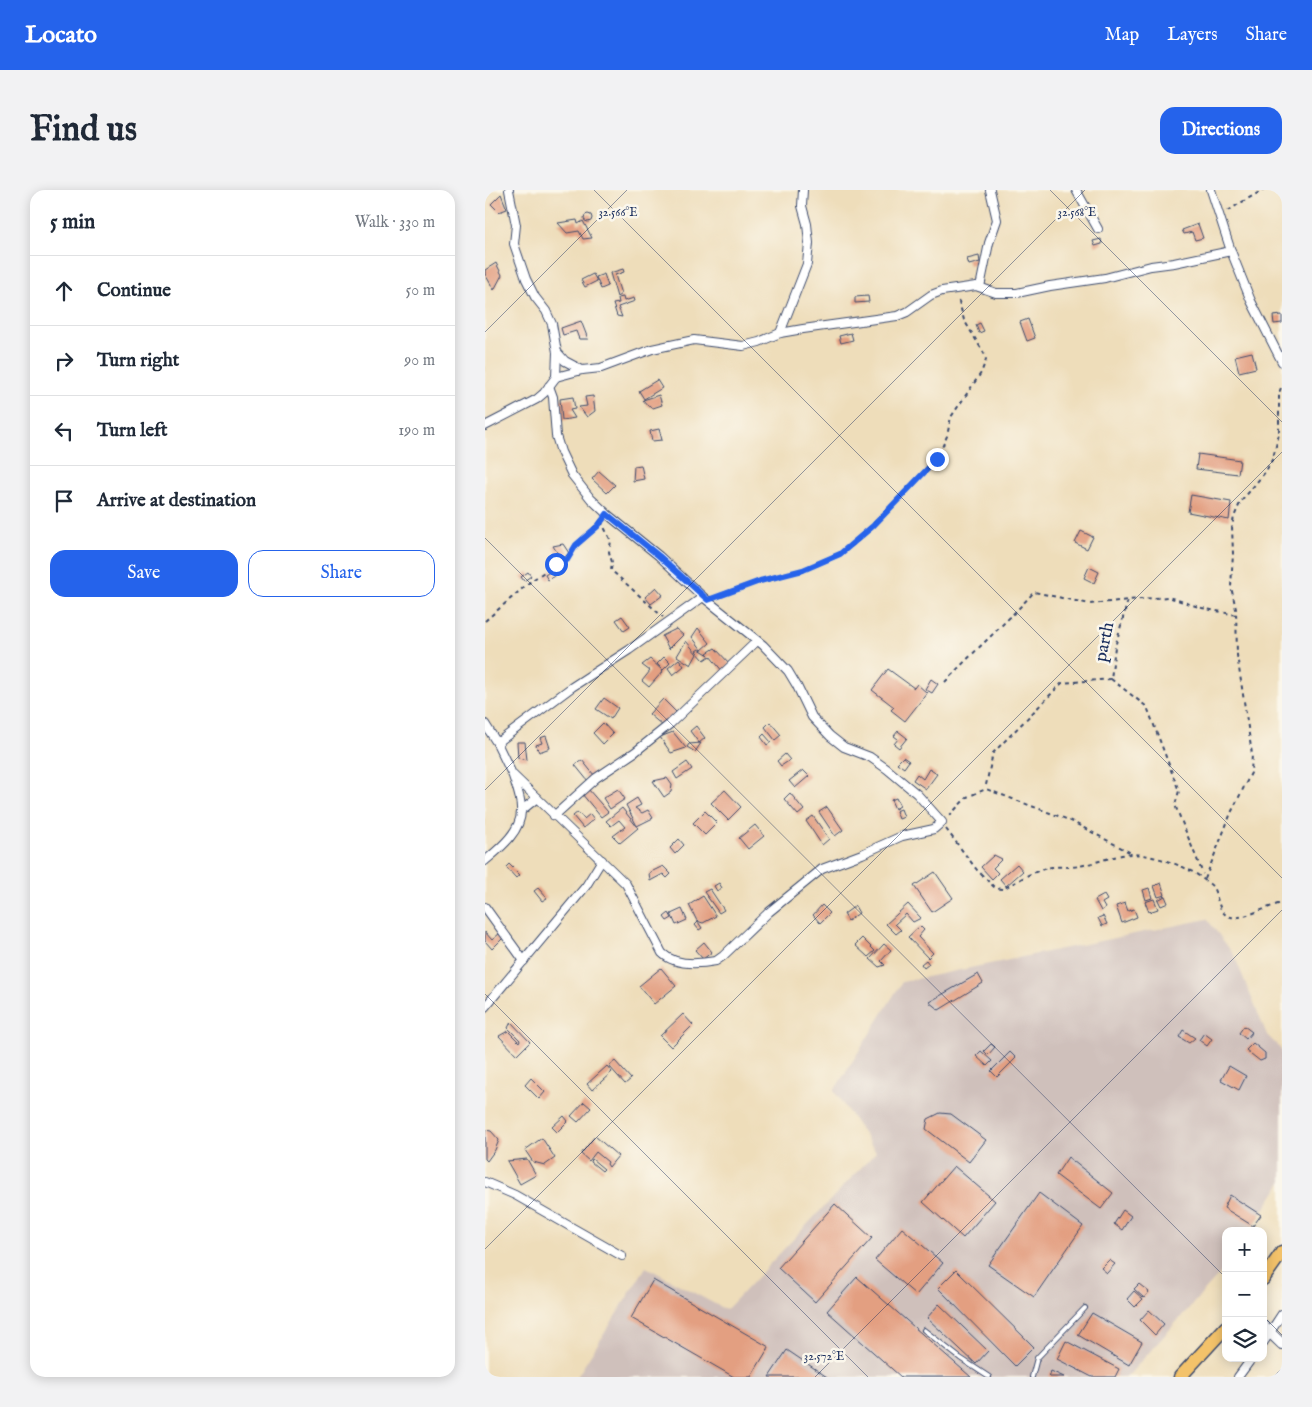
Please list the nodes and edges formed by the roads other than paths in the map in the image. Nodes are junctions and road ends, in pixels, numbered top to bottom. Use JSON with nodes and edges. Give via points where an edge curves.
{"nodes":[{"id":1,"x":509,"y":190,"type":"edge"},
{"id":2,"x":803,"y":190,"type":"edge"},
{"id":3,"x":990,"y":190,"type":"edge"},
{"id":4,"x":1076,"y":190,"type":"edge"},
{"id":5,"x":1211,"y":190,"type":"edge"},
{"id":6,"x":1098,"y":229,"type":"dead end"},
{"id":7,"x":1231,"y":251,"type":"junction"},
{"id":8,"x":980,"y":287,"type":"junction"},
{"id":9,"x":780,"y":333,"type":"junction"},
{"id":10,"x":557,"y":352,"type":"junction"},
{"id":11,"x":1282,"y":362,"type":"edge"},
{"id":12,"x":582,"y":370,"type":"junction"},
{"id":13,"x":556,"y":377,"type":"junction"},
{"id":14,"x":549,"y":386,"type":"junction"},
{"id":15,"x":485,"y":426,"type":"edge"},
{"id":16,"x":706,"y":598,"type":"junction"},
{"id":17,"x":757,"y":640,"type":"junction"},
{"id":18,"x":485,"y":724,"type":"edge"},
{"id":19,"x":497,"y":743,"type":"junction"},
{"id":20,"x":512,"y":774,"type":"junction"},
{"id":21,"x":537,"y":798,"type":"junction"},
{"id":22,"x":522,"y":810,"type":"junction"},
{"id":23,"x":554,"y":816,"type":"junction"},
{"id":24,"x":602,"y":860,"type":"junction"},
{"id":25,"x":485,"y":861,"type":"edge"},
{"id":26,"x":485,"y":907,"type":"edge"},
{"id":27,"x":524,"y":961,"type":"junction"},
{"id":28,"x":485,"y":1007,"type":"edge"},
{"id":29,"x":485,"y":1182,"type":"edge"},
{"id":30,"x":1282,"y":1252,"type":"edge"},
{"id":31,"x":622,"y":1256,"type":"dead end"},
{"id":32,"x":1267,"y":1273,"type":"edge"},
{"id":33,"x":1085,"y":1308,"type":"dead end"},
{"id":34,"x":1282,"y":1314,"type":"edge"},
{"id":35,"x":1267,"y":1329,"type":"edge"},
{"id":36,"x":924,"y":1330,"type":"dead end"},
{"id":37,"x":1222,"y":1331,"type":"edge"},
{"id":38,"x":1282,"y":1344,"type":"edge"},
{"id":39,"x":1249,"y":1362,"type":"edge"},
{"id":40,"x":989,"y":1377,"type":"edge"},
{"id":41,"x":1032,"y":1377,"type":"edge"},
{"id":42,"x":1180,"y":1377,"type":"edge"},
{"id":43,"x":1238,"y":1377,"type":"edge"}],
"edges":[{"from":1,"to":10,"type":"street","via":[[516,225],[515,244],[526,279],[552,324]]},
{"from":2,"to":9,"type":"street","via":[[802,206],[809,243],[807,264]]},
{"from":3,"to":8,"type":"street","via":[[997,220]]},
{"from":4,"to":6,"type":"street"},
{"from":5,"to":7,"type":"street"},
{"from":7,"to":8,"type":"street","via":[[1017,293],[996,293]]},
{"from":7,"to":11,"type":"street","via":[[1251,301]]},
{"from":8,"to":9,"type":"street","via":[[937,292],[897,316]]},
{"from":9,"to":12,"type":"street","via":[[743,346],[694,340],[652,349],[601,368]]},
{"from":10,"to":12,"type":"street","via":[[565,361]]},
{"from":10,"to":13,"type":"street"},
{"from":12,"to":13,"type":"street"},
{"from":13,"to":14,"type":"street"},
{"from":14,"to":15,"type":"street","via":[[530,403]]},
{"from":14,"to":16,"type":"street","via":[[561,452],[567,467],[584,490],[607,514]]},
{"from":16,"to":17,"type":"street"},
{"from":16,"to":19,"type":"street","via":[[572,687]]},
{"from":17,"to":23,"type":"street","via":[[670,724],[596,778]]},
{"from":17,"to":24,"type":"street","via":[[788,671],[811,717],[820,726],[844,747],[870,757],[887,769],[917,794],[941,823],[822,869],[769,912],[723,956],[716,961],[699,964],[672,959],[662,953],[626,884]]},
{"from":18,"to":19,"type":"street"},
{"from":19,"to":20,"type":"street"},
{"from":20,"to":21,"type":"street"},
{"from":20,"to":22,"type":"street"},
{"from":21,"to":22,"type":"street"},
{"from":21,"to":23,"type":"street"},
{"from":22,"to":25,"type":"street","via":[[513,833]]},
{"from":23,"to":24,"type":"street"},
{"from":24,"to":27,"type":"street","via":[[586,886]]},
{"from":26,"to":27,"type":"street"},
{"from":27,"to":28,"type":"street"},
{"from":29,"to":31,"type":"street","via":[[515,1195]]},
{"from":30,"to":32,"type":"highway"},
{"from":33,"to":41,"type":"lane","via":[[1037,1358]]},
{"from":34,"to":35,"type":"street"},
{"from":35,"to":38,"type":"street"},
{"from":36,"to":40,"type":"lane"},
{"from":37,"to":42,"type":"highway"},
{"from":39,"to":43,"type":"street"}]}
